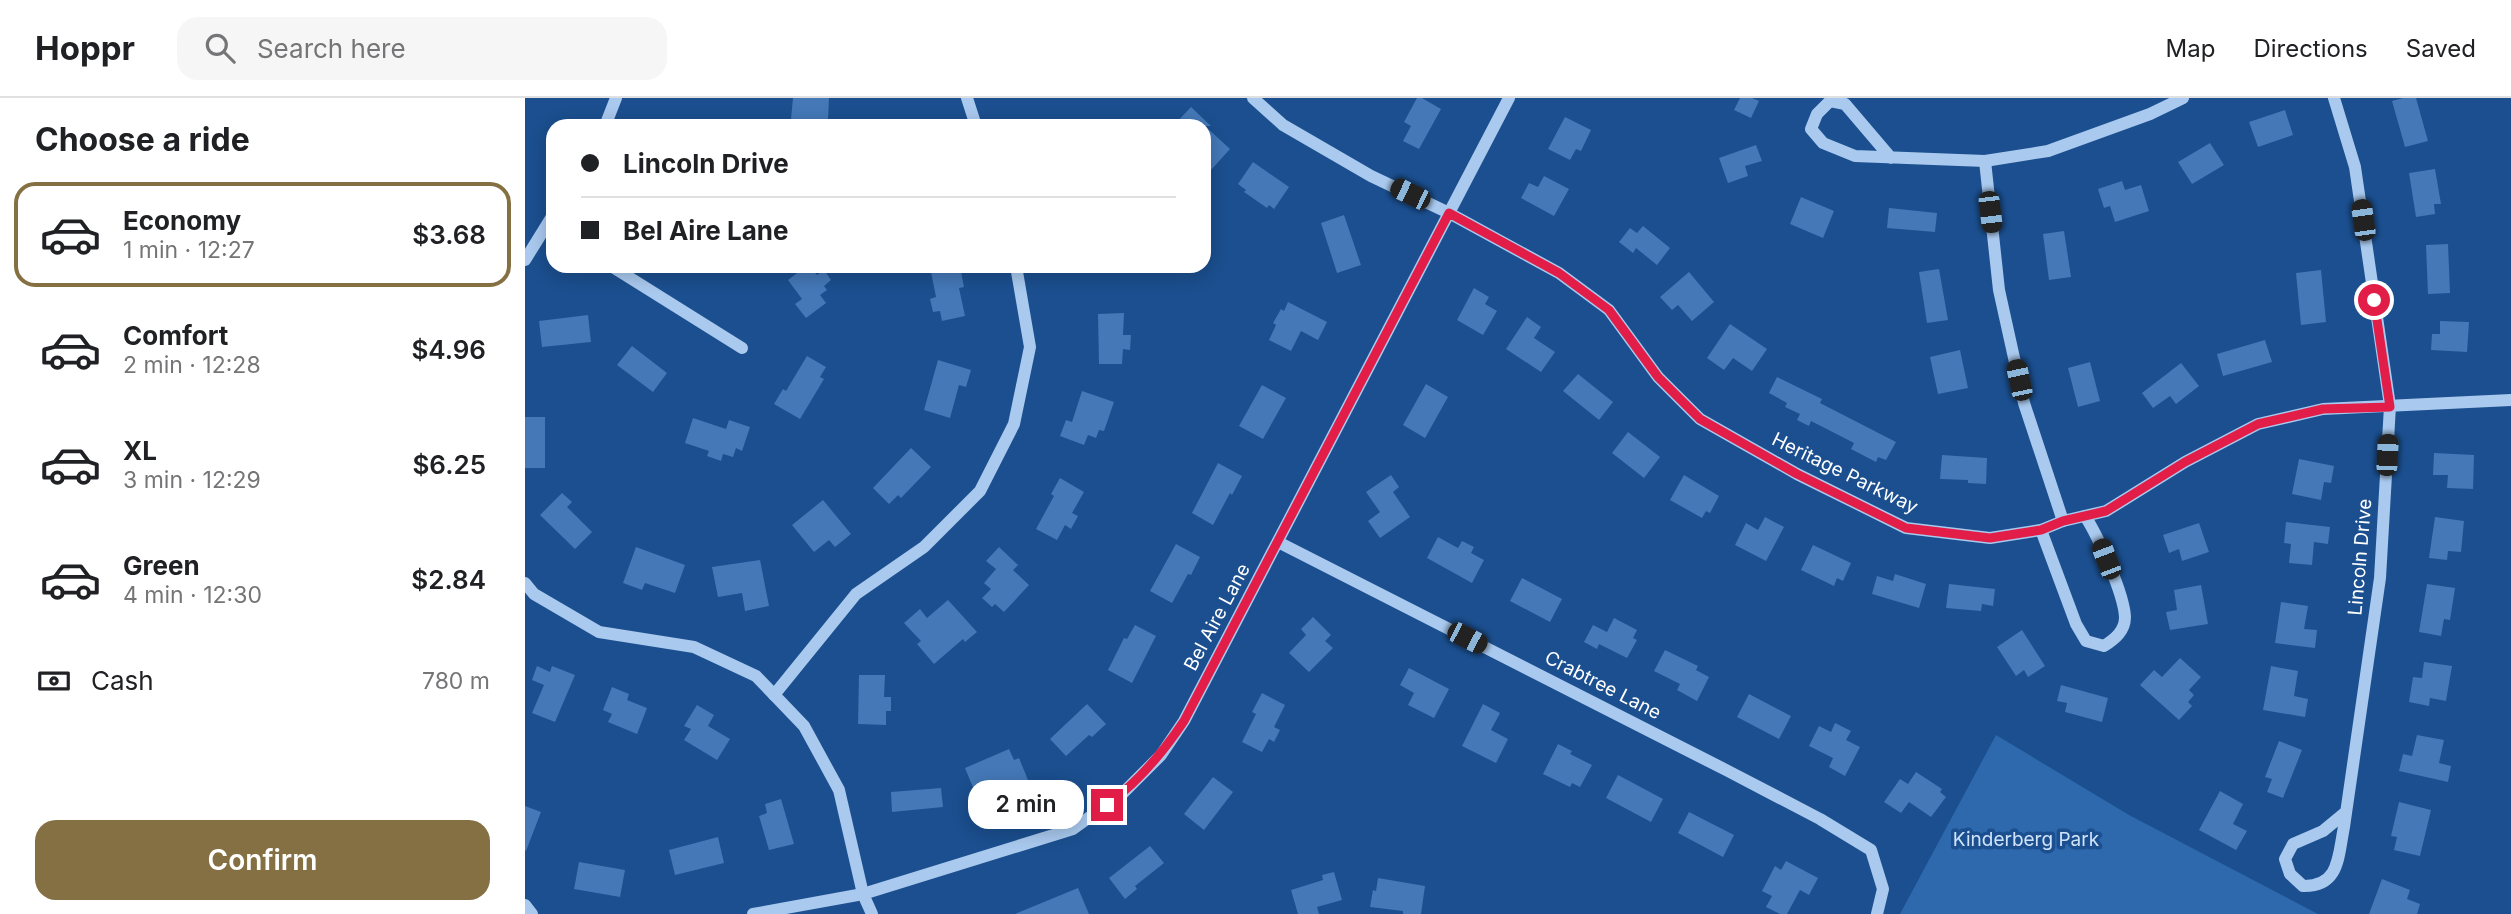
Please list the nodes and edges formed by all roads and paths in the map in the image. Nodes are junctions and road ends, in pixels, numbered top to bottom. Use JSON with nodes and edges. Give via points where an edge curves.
{"nodes":[{"id":1,"x":616,"y":98,"type":"edge"},
{"id":2,"x":967,"y":98,"type":"edge"},
{"id":3,"x":1253,"y":98,"type":"edge"},
{"id":4,"x":1509,"y":98,"type":"edge"},
{"id":5,"x":2183,"y":98,"type":"edge"},
{"id":6,"x":2334,"y":98,"type":"edge"},
{"id":7,"x":608,"y":119,"type":"edge"},
{"id":8,"x":974,"y":119,"type":"edge"},
{"id":9,"x":1891,"y":158,"type":"junction"},
{"id":10,"x":1985,"y":161,"type":"junction"},
{"id":11,"x":1449,"y":213,"type":"junction"},
{"id":12,"x":546,"y":230,"type":"edge"},
{"id":13,"x":525,"y":260,"type":"edge"},
{"id":14,"x":622,"y":273,"type":"edge"},
{"id":15,"x":1017,"y":273,"type":"edge"},
{"id":16,"x":742,"y":348,"type":"dead end"},
{"id":17,"x":2511,"y":400,"type":"edge"},
{"id":18,"x":2390,"y":407,"type":"junction"},
{"id":19,"x":2085,"y":516,"type":"junction"},
{"id":20,"x":2063,"y":521,"type":"junction"},
{"id":21,"x":2041,"y":530,"type":"junction"},
{"id":22,"x":1278,"y":542,"type":"junction"},
{"id":23,"x":525,"y":583,"type":"edge"},
{"id":24,"x":775,"y":695,"type":"junction"},
{"id":25,"x":2346,"y":812,"type":"junction"},
{"id":26,"x":863,"y":894,"type":"junction"},
{"id":27,"x":525,"y":905,"type":"edge"},
{"id":28,"x":532,"y":914,"type":"edge"},
{"id":29,"x":753,"y":914,"type":"edge"},
{"id":30,"x":872,"y":914,"type":"edge"},
{"id":31,"x":1877,"y":914,"type":"edge"}],
"edges":[{"from":1,"to":7,"type":"street"},
{"from":2,"to":8,"type":"street"},
{"from":3,"to":11,"type":"street","name":"Heritage Parkway","via":[[1283,125],[1371,176]]},
{"from":4,"to":11,"type":"street","name":"Bel Aire Lane"},
{"from":5,"to":10,"type":"street","via":[[2048,151]]},
{"from":6,"to":18,"type":"street","name":"Lincoln Drive","via":[[2355,167]]},
{"from":9,"to":9,"type":"street","via":[[1845,104],[1830,101],[1817,114],[1811,129],[1823,143],[1855,156]]},
{"from":9,"to":10,"type":"street"},
{"from":10,"to":20,"type":"street","via":[[1999,290],[2021,391]]},
{"from":11,"to":21,"type":"street","name":"Heritage Parkway","via":[[1559,273],[1609,310],[1658,377],[1700,419],[1797,474],[1906,528],[1990,538]]},
{"from":11,"to":22,"type":"street","name":"Bel Aire Lane"},
{"from":12,"to":13,"type":"street"},
{"from":14,"to":16,"type":"street"},
{"from":15,"to":24,"type":"street","via":[[1030,347],[1014,424],[980,491],[924,547],[856,594]]},
{"from":17,"to":18,"type":"street","name":"Heritage Parkway"},
{"from":18,"to":19,"type":"street","name":"Heritage Parkway","via":[[2323,409],[2258,424],[2106,511]]},
{"from":18,"to":25,"type":"street","name":"Lincoln Drive","via":[[2380,578]]},
{"from":19,"to":20,"type":"street","name":"Heritage Parkway"},
{"from":19,"to":21,"type":"street","via":[[2102,547],[2125,618],[2118,637],[2104,646],[2086,641],[2076,624]]},
{"from":20,"to":21,"type":"street","name":"Heritage Parkway"},
{"from":22,"to":26,"type":"street","name":"Bel Aire Lane","via":[[1184,721],[1161,755],[1123,793],[1073,829]]},
{"from":22,"to":31,"type":"street","name":"Crabtree Lane","via":[[1728,771],[1871,850],[1882,888]]},
{"from":23,"to":24,"type":"street","via":[[534,594],[599,632],[694,647],[756,676]]},
{"from":24,"to":26,"type":"street","via":[[804,726],[839,790]]},
{"from":25,"to":25,"type":"street","name":"Lincoln Drive","via":[[2323,831],[2293,844],[2285,859],[2290,874],[2303,886],[2318,887],[2330,878],[2337,865]]},
{"from":26,"to":29,"type":"street","name":"Bel Aire Lane"},
{"from":26,"to":30,"type":"street"},
{"from":27,"to":28,"type":"street"}]}
